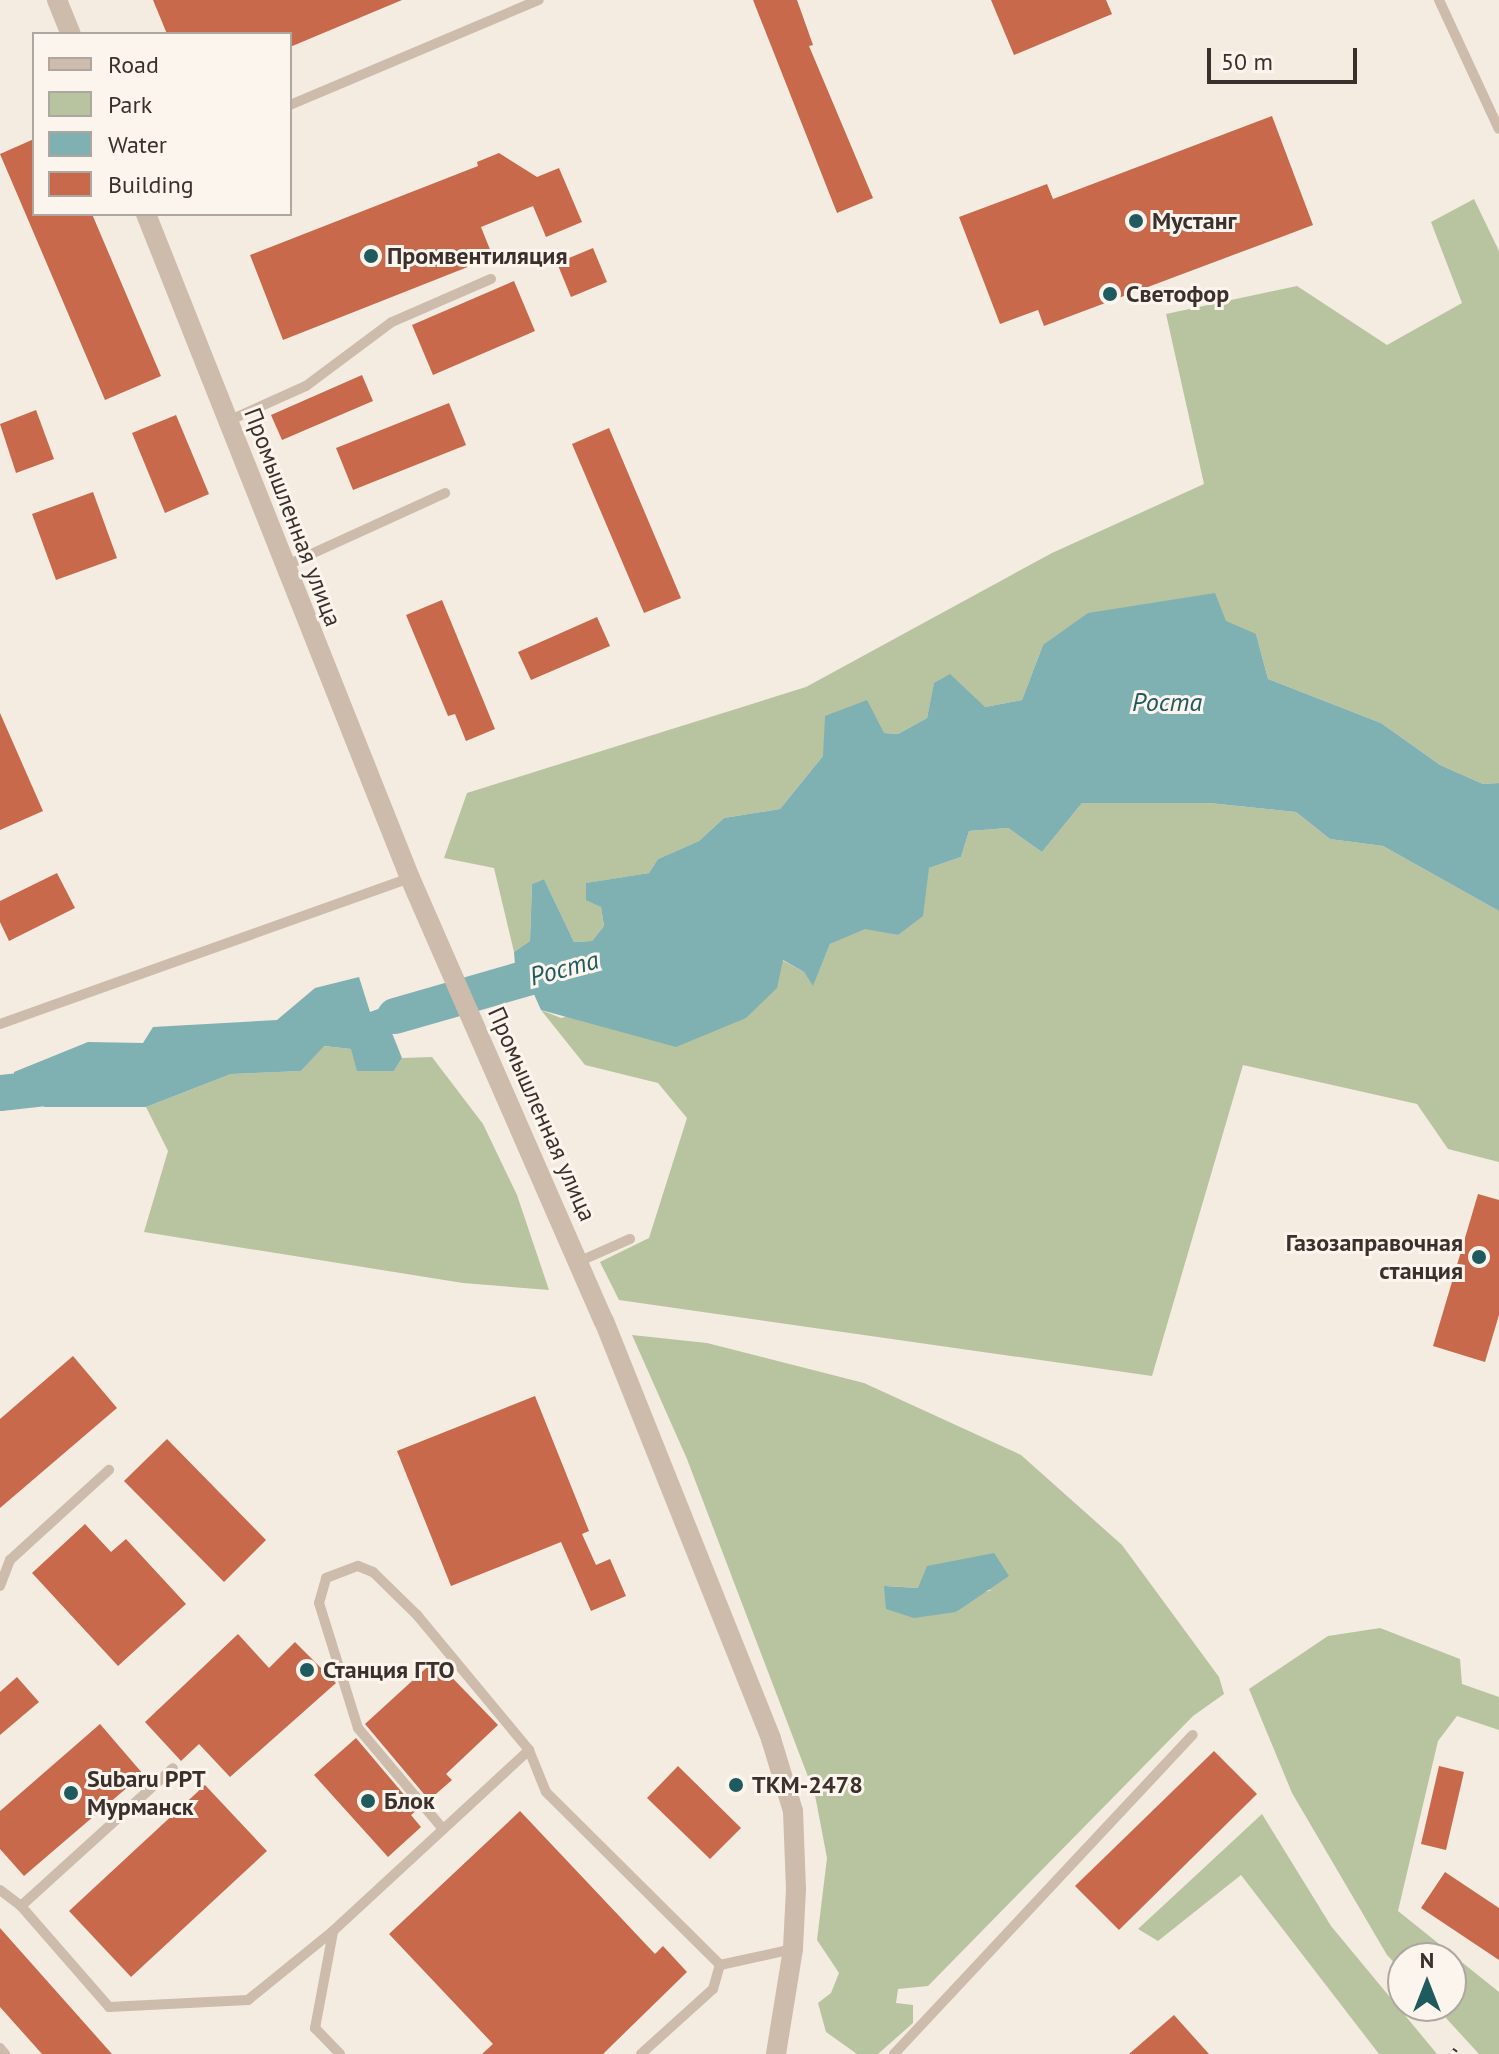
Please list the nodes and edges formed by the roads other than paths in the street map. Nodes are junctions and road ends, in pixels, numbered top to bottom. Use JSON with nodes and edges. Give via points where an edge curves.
{"nodes":[{"id":1,"x":57,"y":0,"type":"edge"},
{"id":2,"x":539,"y":0,"type":"edge"},
{"id":3,"x":1439,"y":0,"type":"edge"},
{"id":4,"x":70,"y":32,"type":"edge"},
{"id":5,"x":292,"y":104,"type":"edge"},
{"id":6,"x":1499,"y":129,"type":"edge"},
{"id":7,"x":147,"y":216,"type":"edge"},
{"id":8,"x":491,"y":279,"type":"dead end"},
{"id":9,"x":228,"y":421,"type":"junction"},
{"id":10,"x":445,"y":493,"type":"dead end"},
{"id":11,"x":285,"y":566,"type":"junction"},
{"id":12,"x":410,"y":878,"type":"junction"},
{"id":13,"x":0,"y":1024,"type":"edge"},
{"id":14,"x":630,"y":1239,"type":"dead end"},
{"id":15,"x":578,"y":1262,"type":"junction"},
{"id":16,"x":109,"y":1470,"type":"dead end"},
{"id":17,"x":0,"y":1586,"type":"edge"},
{"id":18,"x":1193,"y":1735,"type":"dead end"},
{"id":19,"x":529,"y":1750,"type":"junction"},
{"id":20,"x":173,"y":1768,"type":"dead end"},
{"id":21,"x":443,"y":1829,"type":"junction"},
{"id":22,"x":0,"y":1890,"type":"edge"},
{"id":23,"x":21,"y":1906,"type":"junction"},
{"id":24,"x":333,"y":1931,"type":"junction"},
{"id":25,"x":793,"y":1949,"type":"junction"},
{"id":26,"x":720,"y":1965,"type":"junction"},
{"id":27,"x":0,"y":2048,"type":"edge"},
{"id":28,"x":5,"y":2054,"type":"edge"},
{"id":29,"x":340,"y":2054,"type":"edge"},
{"id":30,"x":641,"y":2054,"type":"edge"},
{"id":31,"x":776,"y":2054,"type":"edge"},
{"id":32,"x":894,"y":2054,"type":"edge"}],
"edges":[{"from":1,"to":4,"type":"street"},
{"from":2,"to":5,"type":"lane"},
{"from":3,"to":6,"type":"lane"},
{"from":7,"to":9,"type":"street","name":"Промышленная улица"},
{"from":8,"to":9,"type":"lane","via":[[392,322],[306,386]]},
{"from":9,"to":11,"type":"street","name":"Промышленная улица"},
{"from":10,"to":11,"type":"lane"},
{"from":11,"to":12,"type":"street","name":"Промышленная улица"},
{"from":12,"to":13,"type":"lane"},
{"from":12,"to":15,"type":"street","name":"Промышленная улица"},
{"from":14,"to":15,"type":"lane"},
{"from":15,"to":25,"type":"street","name":"Промышленная улица","via":[[771,1739],[793,1811]]},
{"from":16,"to":17,"type":"lane","via":[[10,1560]]},
{"from":18,"to":32,"type":"lane"},
{"from":19,"to":21,"type":"lane"},
{"from":19,"to":21,"type":"lane","via":[[417,1615],[373,1572],[358,1566],[326,1578],[319,1603],[358,1728]]},
{"from":19,"to":26,"type":"lane","via":[[546,1792]]},
{"from":20,"to":23,"type":"lane"},
{"from":21,"to":24,"type":"lane"},
{"from":22,"to":23,"type":"lane"},
{"from":23,"to":24,"type":"lane","via":[[109,2007],[248,2000]]},
{"from":24,"to":29,"type":"lane","via":[[315,2028]]},
{"from":25,"to":26,"type":"lane"},
{"from":25,"to":31,"type":"street","name":"Промышленная улица"},
{"from":26,"to":30,"type":"lane","via":[[713,1989]]},
{"from":27,"to":28,"type":"lane"}]}
